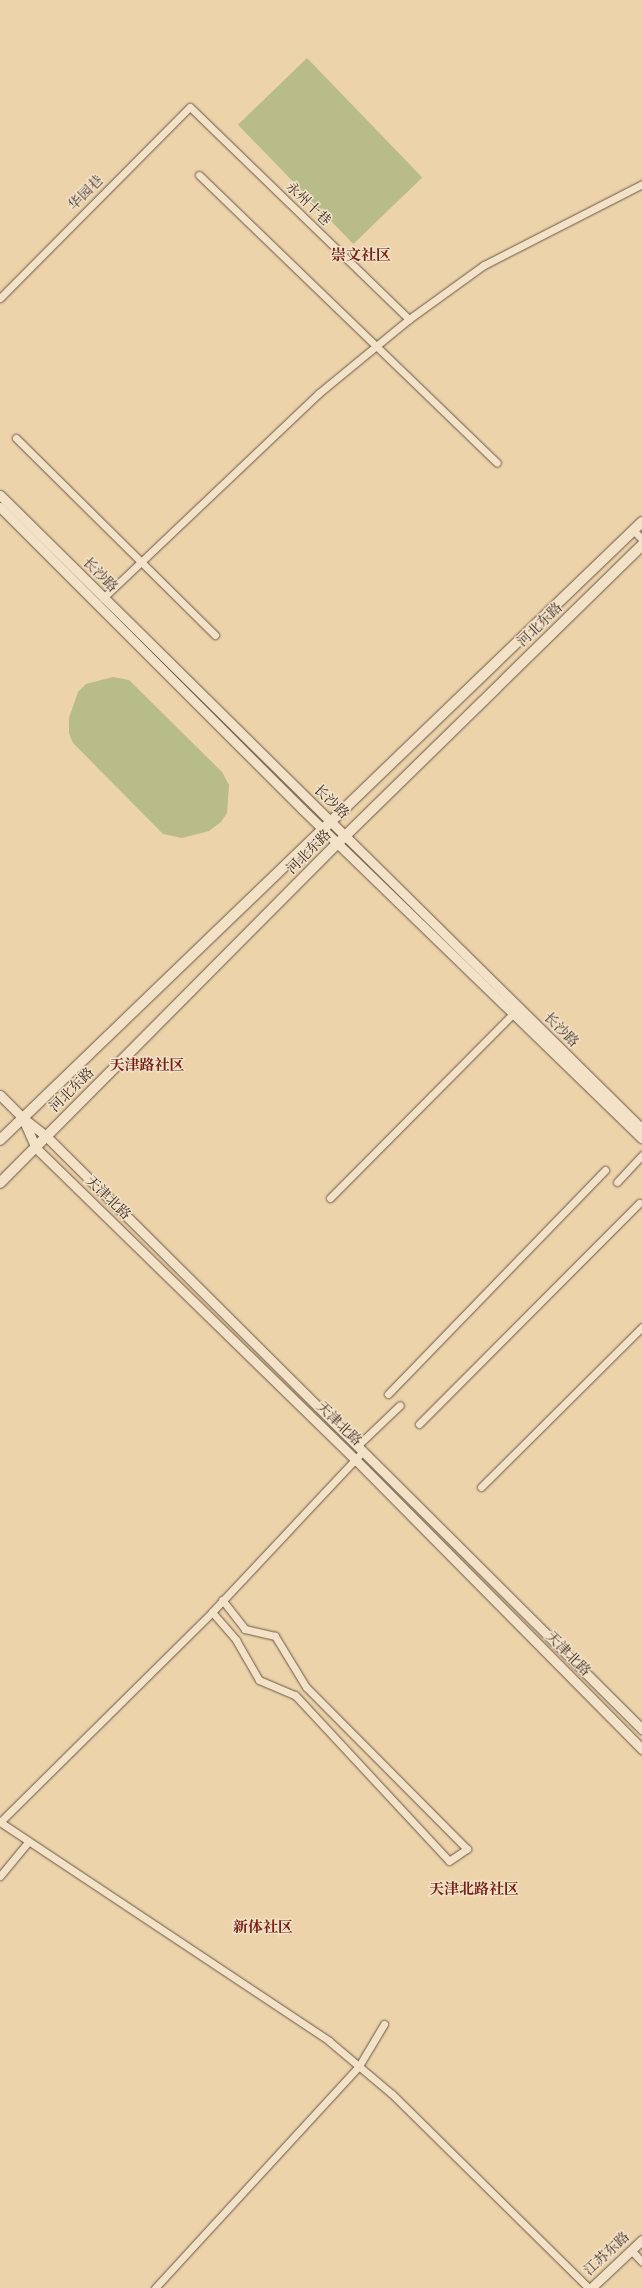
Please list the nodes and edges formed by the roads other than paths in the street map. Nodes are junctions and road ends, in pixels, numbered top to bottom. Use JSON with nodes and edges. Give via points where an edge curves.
{"nodes":[{"id":1,"x":190,"y":107,"type":"joint"},
{"id":2,"x":199,"y":175,"type":"dead end"},
{"id":3,"x":642,"y":184,"type":"edge"},
{"id":4,"x":0,"y":298,"type":"edge"},
{"id":5,"x":409,"y":319,"type":"junction"},
{"id":6,"x":375,"y":348,"type":"junction"},
{"id":7,"x":16,"y":438,"type":"dead end"},
{"id":8,"x":497,"y":463,"type":"dead end"},
{"id":9,"x":0,"y":495,"type":"edge"},
{"id":10,"x":0,"y":507,"type":"edge"},
{"id":11,"x":642,"y":522,"type":"edge"},
{"id":12,"x":633,"y":530,"type":"junction"},
{"id":13,"x":642,"y":539,"type":"edge"},
{"id":14,"x":642,"y":545,"type":"edge"},
{"id":15,"x":141,"y":562,"type":"junction"},
{"id":16,"x":103,"y":598,"type":"junction"},
{"id":17,"x":215,"y":635,"type":"dead end"},
{"id":18,"x":326,"y":825,"type":"junction"},
{"id":19,"x":346,"y":835,"type":"junction"},
{"id":20,"x":338,"y":843,"type":"junction"},
{"id":21,"x":513,"y":1014,"type":"junction"},
{"id":22,"x":0,"y":1095,"type":"edge"},
{"id":23,"x":23,"y":1118,"type":"junction"},
{"id":24,"x":642,"y":1129,"type":"edge"},
{"id":25,"x":46,"y":1136,"type":"junction"},
{"id":26,"x":642,"y":1138,"type":"edge"},
{"id":27,"x":0,"y":1140,"type":"edge"},
{"id":28,"x":36,"y":1148,"type":"junction"},
{"id":29,"x":642,"y":1155,"type":"edge"},
{"id":30,"x":605,"y":1170,"type":"dead end"},
{"id":31,"x":617,"y":1182,"type":"dead end"},
{"id":32,"x":0,"y":1183,"type":"edge"},
{"id":33,"x":330,"y":1198,"type":"dead end"},
{"id":34,"x":639,"y":1203,"type":"dead end"},
{"id":35,"x":642,"y":1327,"type":"edge"},
{"id":36,"x":388,"y":1394,"type":"dead end"},
{"id":37,"x":400,"y":1405,"type":"dead end"},
{"id":38,"x":419,"y":1424,"type":"dead end"},
{"id":39,"x":360,"y":1448,"type":"junction"},
{"id":40,"x":356,"y":1460,"type":"junction"},
{"id":41,"x":481,"y":1486,"type":"dead end"},
{"id":42,"x":222,"y":1600,"type":"junction"},
{"id":43,"x":212,"y":1612,"type":"junction"},
{"id":44,"x":642,"y":1729,"type":"edge"},
{"id":45,"x":642,"y":1749,"type":"edge"},
{"id":46,"x":0,"y":1822,"type":"edge"},
{"id":47,"x":29,"y":1841,"type":"junction"},
{"id":48,"x":0,"y":1876,"type":"edge"},
{"id":49,"x":384,"y":2024,"type":"dead end"},
{"id":50,"x":359,"y":2066,"type":"junction"},
{"id":51,"x":642,"y":2240,"type":"edge"},
{"id":52,"x":631,"y":2250,"type":"junction"},
{"id":53,"x":642,"y":2262,"type":"edge"},
{"id":54,"x":155,"y":2288,"type":"edge"},
{"id":55,"x":590,"y":2288,"type":"edge"}],
"edges":[{"from":1,"to":4,"type":"street","name":"华园巷"},
{"from":1,"to":5,"type":"street","name":"永州十巷"},
{"from":2,"to":6,"type":"street"},
{"from":3,"to":5,"type":"street","via":[[484,265]]},
{"from":5,"to":6,"type":"street"},
{"from":6,"to":8,"type":"street"},
{"from":6,"to":15,"type":"street","via":[[302,409]]},
{"from":7,"to":15,"type":"street"},
{"from":9,"to":16,"type":"street","name":"长沙路"},
{"from":10,"to":18,"type":"street","name":"长沙路"},
{"from":11,"to":12,"type":"main road"},
{"from":12,"to":13,"type":"street"},
{"from":12,"to":18,"type":"main road"},
{"from":14,"to":19,"type":"main road","name":"河北东路"},
{"from":15,"to":16,"type":"street"},
{"from":15,"to":17,"type":"street"},
{"from":16,"to":18,"type":"street","name":"长沙路"},
{"from":18,"to":19,"type":"street","name":"长沙路"},
{"from":18,"to":20,"type":"street","name":"长沙路"},
{"from":18,"to":23,"type":"main road"},
{"from":19,"to":20,"type":"main road","name":"河北东路"},
{"from":19,"to":24,"type":"street","name":"长沙路"},
{"from":20,"to":21,"type":"street","name":"长沙路"},
{"from":20,"to":25,"type":"main road","name":"河北东路"},
{"from":21,"to":26,"type":"street","name":"长沙路"},
{"from":21,"to":33,"type":"street"},
{"from":22,"to":23,"type":"street","name":"天津北路"},
{"from":23,"to":25,"type":"street","name":"天津北路"},
{"from":23,"to":27,"type":"main road"},
{"from":23,"to":28,"type":"street","name":"天津北路"},
{"from":25,"to":28,"type":"main road","name":"河北东路"},
{"from":25,"to":39,"type":"street","name":"天津北路"},
{"from":28,"to":32,"type":"main road","name":"河北东路"},
{"from":28,"to":40,"type":"street","name":"天津北路"},
{"from":29,"to":31,"type":"street"},
{"from":30,"to":36,"type":"street"},
{"from":34,"to":38,"type":"street"},
{"from":35,"to":41,"type":"street"},
{"from":37,"to":39,"type":"street"},
{"from":39,"to":40,"type":"street"},
{"from":39,"to":44,"type":"street","name":"天津北路"},
{"from":40,"to":42,"type":"street"},
{"from":40,"to":45,"type":"street","name":"天津北路"},
{"from":42,"to":43,"type":"street"},
{"from":42,"to":43,"type":"street","via":[[245,1629],[275,1636],[306,1687],[467,1849],[449,1861],[295,1695],[259,1680],[236,1640]]},
{"from":43,"to":46,"type":"street"},
{"from":46,"to":47,"type":"street"},
{"from":47,"to":48,"type":"street"},
{"from":47,"to":50,"type":"street","via":[[329,2041]]},
{"from":49,"to":50,"type":"street"},
{"from":50,"to":54,"type":"street"},
{"from":50,"to":55,"type":"street","via":[[398,2100]]},
{"from":51,"to":52,"type":"street","name":"江苏东路"},
{"from":52,"to":53,"type":"street"},
{"from":52,"to":55,"type":"street","name":"江苏东路"}]}
